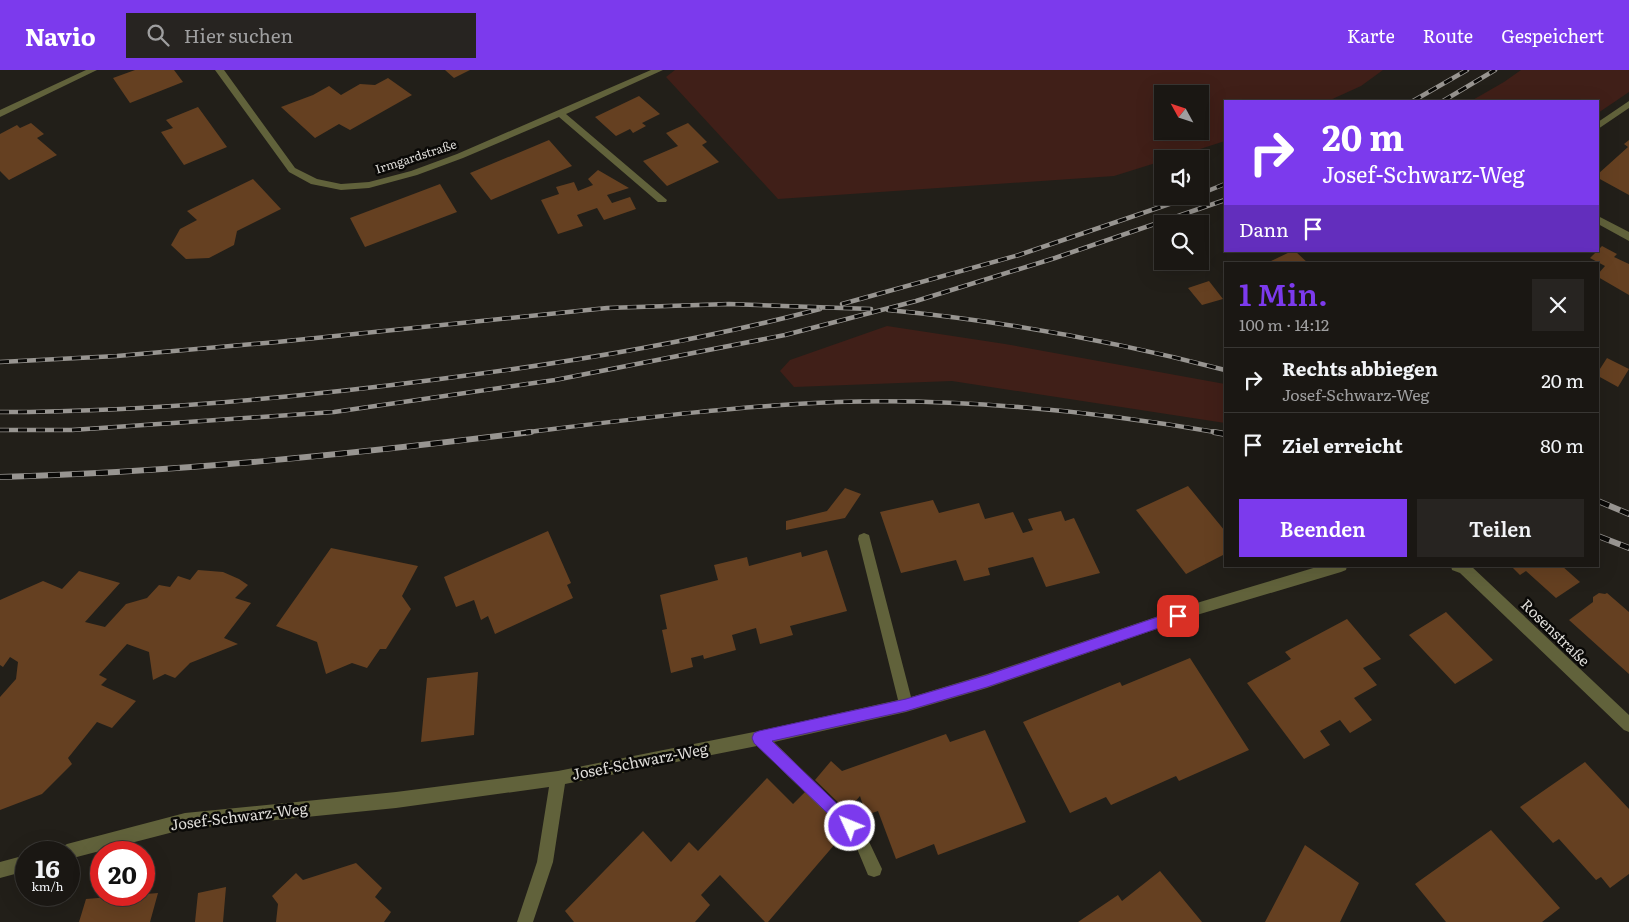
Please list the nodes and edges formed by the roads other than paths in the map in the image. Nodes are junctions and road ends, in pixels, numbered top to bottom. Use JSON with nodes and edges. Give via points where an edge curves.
{"nodes":[{"id":1,"x":93,"y":70,"type":"edge"},
{"id":2,"x":219,"y":70,"type":"edge"},
{"id":3,"x":659,"y":70,"type":"edge"},
{"id":4,"x":1629,"y":104,"type":"edge"},
{"id":5,"x":560,"y":113,"type":"junction"},
{"id":6,"x":0,"y":114,"type":"edge"},
{"id":7,"x":1599,"y":125,"type":"edge"},
{"id":8,"x":662,"y":200,"type":"dead end"},
{"id":9,"x":1599,"y":221,"type":"edge"},
{"id":10,"x":1629,"y":237,"type":"edge"},
{"id":11,"x":864,"y":539,"type":"dead end"},
{"id":12,"x":1338,"y":567,"type":"edge"},
{"id":13,"x":1460,"y":567,"type":"edge"},
{"id":14,"x":906,"y":705,"type":"junction"},
{"id":15,"x":1629,"y":726,"type":"edge"},
{"id":16,"x":759,"y":738,"type":"junction"},
{"id":17,"x":558,"y":778,"type":"junction"},
{"id":18,"x":80,"y":849,"type":"edge"},
{"id":19,"x":15,"y":866,"type":"edge"},
{"id":20,"x":874,"y":869,"type":"dead end"},
{"id":21,"x":0,"y":870,"type":"edge"},
{"id":22,"x":525,"y":922,"type":"edge"}],
"edges":[{"from":1,"to":6,"type":"street"},
{"from":2,"to":5,"type":"street","name":"Irmgardstraße","via":[[292,170],[314,182],[341,187],[369,185],[414,173]]},
{"from":3,"to":5,"type":"street","name":"Irmgardstraße"},
{"from":4,"to":7,"type":"street"},
{"from":5,"to":8,"type":"street"},
{"from":9,"to":10,"type":"street"},
{"from":11,"to":14,"type":"street"},
{"from":12,"to":14,"type":"street","name":"Josef-Schwarz-Weg","via":[[1200,608],[987,681]]},
{"from":13,"to":15,"type":"street","name":"Rosenstraße"},
{"from":14,"to":16,"type":"street","name":"Josef-Schwarz-Weg"},
{"from":16,"to":17,"type":"street","name":"Josef-Schwarz-Weg"},
{"from":16,"to":20,"type":"street","via":[[858,834]]},
{"from":17,"to":18,"type":"street","name":"Josef-Schwarz-Weg","via":[[396,800],[184,821]]},
{"from":17,"to":22,"type":"street","via":[[545,862]]},
{"from":19,"to":21,"type":"street"}]}
